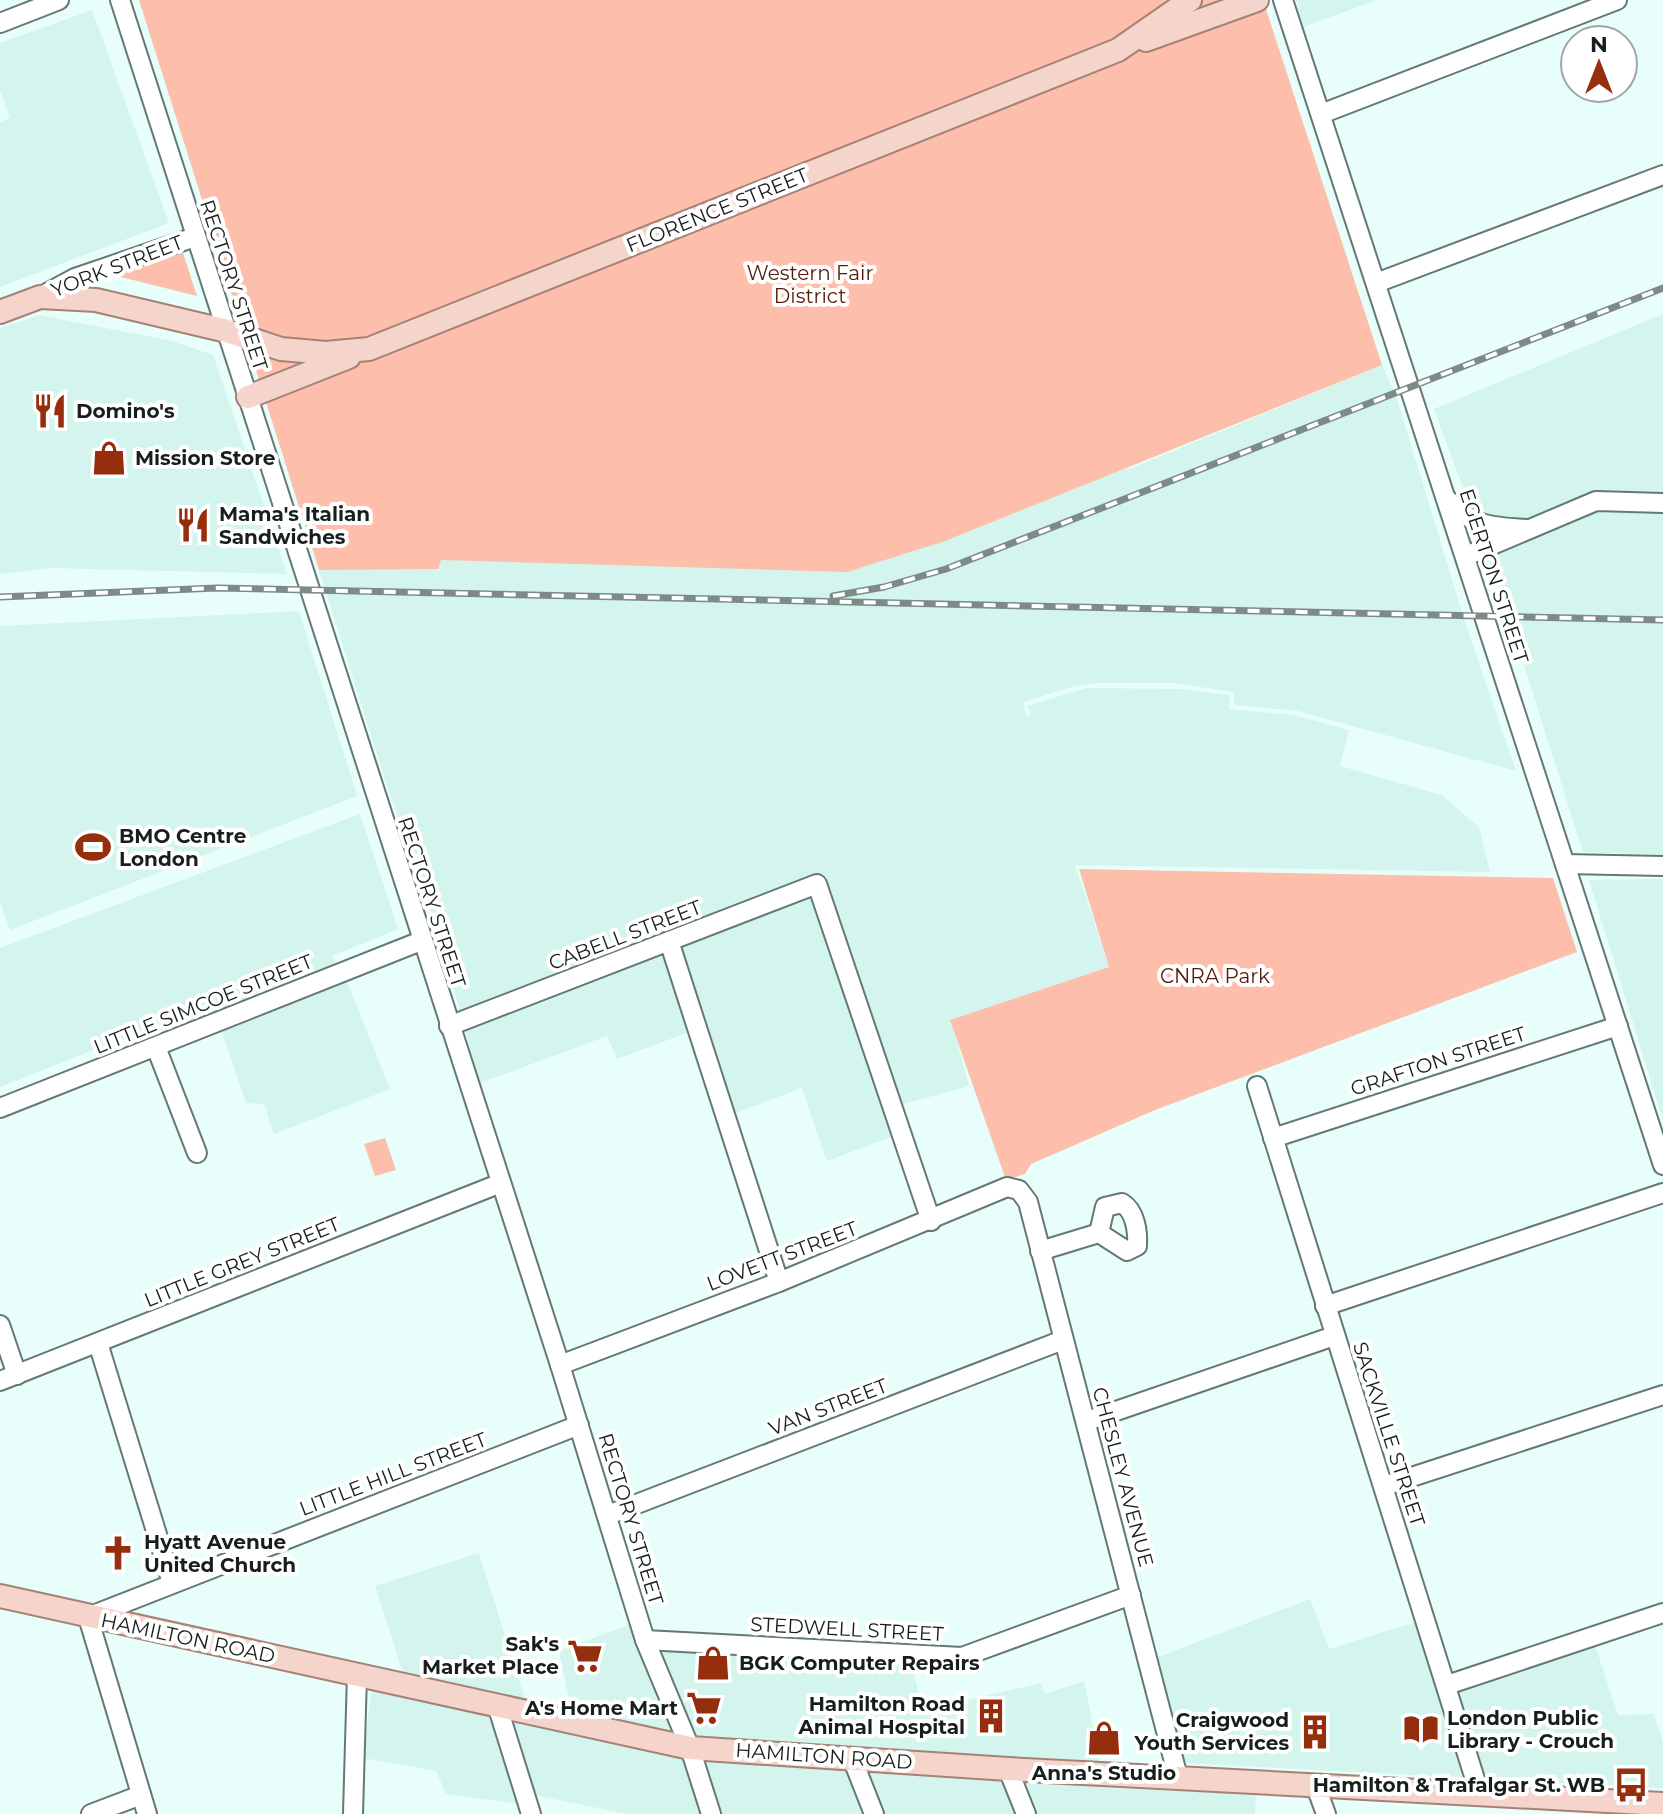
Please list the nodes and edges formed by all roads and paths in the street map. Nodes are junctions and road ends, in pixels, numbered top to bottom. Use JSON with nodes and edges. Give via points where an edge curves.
{"nodes":[{"id":1,"x":59,"y":0,"type":"edge"},
{"id":2,"x":120,"y":0,"type":"edge"},
{"id":3,"x":1190,"y":0,"type":"edge"},
{"id":4,"x":1257,"y":0,"type":"edge"},
{"id":5,"x":1283,"y":0,"type":"edge"},
{"id":6,"x":1617,"y":0,"type":"edge"},
{"id":7,"x":0,"y":23,"type":"edge"},
{"id":8,"x":1118,"y":50,"type":"junction"},
{"id":9,"x":1321,"y":114,"type":"junction"},
{"id":10,"x":1663,"y":175,"type":"edge"},
{"id":11,"x":195,"y":237,"type":"junction"},
{"id":12,"x":1376,"y":283,"type":"junction"},
{"id":13,"x":40,"y":297,"type":"junction"},
{"id":14,"x":0,"y":312,"type":"edge"},
{"id":15,"x":227,"y":331,"type":"junction"},
{"id":16,"x":369,"y":349,"type":"junction"},
{"id":17,"x":248,"y":397,"type":"junction"},
{"id":18,"x":1447,"y":499,"type":"junction"},
{"id":19,"x":1663,"y":503,"type":"edge"},
{"id":20,"x":1536,"y":529,"type":"junction"},
{"id":21,"x":1466,"y":556,"type":"junction"},
{"id":22,"x":1565,"y":864,"type":"junction"},
{"id":23,"x":1663,"y":866,"type":"edge"},
{"id":24,"x":421,"y":941,"type":"junction"},
{"id":25,"x":669,"y":941,"type":"junction"},
{"id":26,"x":449,"y":1026,"type":"junction"},
{"id":27,"x":1618,"y":1026,"type":"junction"},
{"id":28,"x":156,"y":1047,"type":"junction"},
{"id":29,"x":1257,"y":1086,"type":"dead end"},
{"id":30,"x":0,"y":1108,"type":"edge"},
{"id":31,"x":1273,"y":1138,"type":"junction"},
{"id":32,"x":197,"y":1153,"type":"dead end"},
{"id":33,"x":1663,"y":1165,"type":"edge"},
{"id":34,"x":501,"y":1183,"type":"junction"},
{"id":35,"x":1019,"y":1190,"type":"joint"},
{"id":36,"x":1663,"y":1193,"type":"edge"},
{"id":37,"x":931,"y":1221,"type":"junction"},
{"id":38,"x":1099,"y":1233,"type":"dead end"},
{"id":39,"x":1040,"y":1251,"type":"junction"},
{"id":40,"x":779,"y":1282,"type":"junction"},
{"id":41,"x":1325,"y":1306,"type":"junction"},
{"id":42,"x":0,"y":1325,"type":"edge"},
{"id":43,"x":1334,"y":1336,"type":"junction"},
{"id":44,"x":1063,"y":1340,"type":"junction"},
{"id":45,"x":98,"y":1343,"type":"junction"},
{"id":46,"x":560,"y":1365,"type":"junction"},
{"id":47,"x":8,"y":1378,"type":"edge"},
{"id":48,"x":1663,"y":1395,"type":"edge"},
{"id":49,"x":1087,"y":1421,"type":"junction"},
{"id":50,"x":579,"y":1425,"type":"junction"},
{"id":51,"x":1384,"y":1486,"type":"junction"},
{"id":52,"x":608,"y":1515,"type":"junction"},
{"id":53,"x":172,"y":1583,"type":"junction"},
{"id":54,"x":1131,"y":1595,"type":"junction"},
{"id":55,"x":0,"y":1596,"type":"edge"},
{"id":56,"x":1663,"y":1613,"type":"edge"},
{"id":57,"x":88,"y":1617,"type":"junction"},
{"id":58,"x":645,"y":1640,"type":"junction"},
{"id":59,"x":357,"y":1674,"type":"junction"},
{"id":60,"x":1447,"y":1685,"type":"junction"},
{"id":61,"x":497,"y":1705,"type":"junction"},
{"id":62,"x":690,"y":1748,"type":"junction"},
{"id":63,"x":852,"y":1758,"type":"junction"},
{"id":64,"x":1008,"y":1769,"type":"junction"},
{"id":65,"x":1178,"y":1777,"type":"junction"},
{"id":66,"x":1315,"y":1784,"type":"junction"},
{"id":67,"x":141,"y":1795,"type":"junction"},
{"id":68,"x":1480,"y":1795,"type":"junction"},
{"id":69,"x":1655,"y":1807,"type":"edge"},
{"id":70,"x":91,"y":1814,"type":"edge"},
{"id":71,"x":147,"y":1814,"type":"edge"},
{"id":72,"x":353,"y":1814,"type":"edge"},
{"id":73,"x":531,"y":1814,"type":"edge"},
{"id":74,"x":711,"y":1814,"type":"edge"},
{"id":75,"x":874,"y":1814,"type":"edge"},
{"id":76,"x":1026,"y":1814,"type":"edge"},
{"id":77,"x":1326,"y":1814,"type":"edge"}],
"edges":[{"from":1,"to":7,"type":"street"},
{"from":2,"to":11,"type":"street","name":"RECTORY STREET"},
{"from":3,"to":8,"type":"main road","name":"FLORENCE STREET"},
{"from":4,"to":8,"type":"main road"},
{"from":5,"to":9,"type":"street","name":"EGERTON STREET"},
{"from":6,"to":9,"type":"street"},
{"from":8,"to":16,"type":"main road","name":"FLORENCE STREET"},
{"from":9,"to":12,"type":"street","name":"EGERTON STREET"},
{"from":10,"to":12,"type":"street"},
{"from":11,"to":13,"type":"street","name":"YORK STREET","via":[[75,278]]},
{"from":11,"to":15,"type":"street","name":"RECTORY STREET"},
{"from":12,"to":18,"type":"street","name":"EGERTON STREET"},
{"from":13,"to":14,"type":"main road","name":"YORK STREET"},
{"from":13,"to":15,"type":"main road","name":"YORK STREET","via":[[96,300]]},
{"from":15,"to":16,"type":"main road","name":"FLORENCE STREET","via":[[281,349]]},
{"from":15,"to":17,"type":"street","name":"RECTORY STREET"},
{"from":16,"to":17,"type":"main road"},
{"from":17,"to":24,"type":"street","name":"RECTORY STREET"},
{"from":18,"to":20,"type":"street","via":[[1484,526]]},
{"from":18,"to":21,"type":"street","name":"EGERTON STREET"},
{"from":19,"to":20,"type":"street","via":[[1596,501]]},
{"from":20,"to":21,"type":"street"},
{"from":21,"to":22,"type":"street","name":"EGERTON STREET"},
{"from":22,"to":23,"type":"street"},
{"from":22,"to":27,"type":"street","name":"EGERTON STREET"},
{"from":24,"to":26,"type":"street","name":"RECTORY STREET"},
{"from":24,"to":28,"type":"street","name":"LITTLE SIMCOE STREET"},
{"from":25,"to":26,"type":"street","name":"CABELL STREET"},
{"from":25,"to":37,"type":"street","name":"CABELL STREET","via":[[817,884]]},
{"from":25,"to":40,"type":"street"},
{"from":26,"to":34,"type":"street","name":"RECTORY STREET"},
{"from":27,"to":31,"type":"street","name":"GRAFTON STREET"},
{"from":27,"to":33,"type":"street","name":"EGERTON STREET"},
{"from":28,"to":30,"type":"street","name":"LITTLE SIMCOE STREET"},
{"from":28,"to":32,"type":"street"},
{"from":29,"to":31,"type":"street","name":"SACKVILLE STREET"},
{"from":31,"to":41,"type":"street","name":"SACKVILLE STREET"},
{"from":34,"to":45,"type":"street","name":"LITTLE GREY STREET"},
{"from":34,"to":46,"type":"street","name":"RECTORY STREET"},
{"from":35,"to":37,"type":"street","name":"LOVETT STREET","via":[[1007,1187]]},
{"from":35,"to":39,"type":"street","name":"CHESLEY AVENUE","via":[[1028,1202]]},
{"from":36,"to":41,"type":"street"},
{"from":37,"to":40,"type":"street","name":"LOVETT STREET"},
{"from":38,"to":39,"type":"street"},
{"from":39,"to":44,"type":"street","name":"CHESLEY AVENUE"},
{"from":40,"to":46,"type":"street","name":"LOVETT STREET"},
{"from":41,"to":43,"type":"street","name":"SACKVILLE STREET"},
{"from":42,"to":47,"type":"street"},
{"from":43,"to":49,"type":"street"},
{"from":43,"to":51,"type":"street","name":"SACKVILLE STREET"},
{"from":44,"to":49,"type":"street","name":"CHESLEY AVENUE"},
{"from":44,"to":52,"type":"street","name":"VAN STREET"},
{"from":45,"to":47,"type":"street","name":"LITTLE GREY STREET"},
{"from":45,"to":53,"type":"street"},
{"from":46,"to":50,"type":"street","name":"RECTORY STREET"},
{"from":48,"to":51,"type":"street"},
{"from":49,"to":54,"type":"street","name":"CHESLEY AVENUE"},
{"from":50,"to":52,"type":"street","name":"RECTORY STREET"},
{"from":50,"to":53,"type":"street","name":"LITTLE HILL STREET"},
{"from":51,"to":60,"type":"street","name":"SACKVILLE STREET"},
{"from":52,"to":58,"type":"street","name":"RECTORY STREET"},
{"from":53,"to":57,"type":"street","name":"LITTLE HILL STREET"},
{"from":54,"to":58,"type":"street","name":"STEDWELL STREET","via":[[962,1657]]},
{"from":54,"to":65,"type":"street","name":"CHESLEY AVENUE"},
{"from":55,"to":57,"type":"main road","name":"HAMILTON ROAD"},
{"from":56,"to":60,"type":"street"},
{"from":57,"to":59,"type":"main road","name":"HAMILTON ROAD"},
{"from":57,"to":67,"type":"street"},
{"from":58,"to":62,"type":"street","name":"RECTORY STREET"},
{"from":59,"to":61,"type":"main road","name":"HAMILTON ROAD"},
{"from":59,"to":72,"type":"street"},
{"from":60,"to":68,"type":"street","name":"SACKVILLE STREET"},
{"from":61,"to":62,"type":"main road","name":"HAMILTON ROAD"},
{"from":61,"to":73,"type":"street"},
{"from":62,"to":63,"type":"main road","name":"HAMILTON ROAD"},
{"from":62,"to":74,"type":"street","name":"RECTORY STREET"},
{"from":63,"to":64,"type":"main road","name":"HAMILTON ROAD"},
{"from":63,"to":75,"type":"street"},
{"from":64,"to":65,"type":"main road","name":"HAMILTON ROAD"},
{"from":64,"to":76,"type":"street"},
{"from":65,"to":66,"type":"main road","name":"HAMILTON ROAD"},
{"from":66,"to":68,"type":"main road","name":"HAMILTON ROAD"},
{"from":66,"to":77,"type":"street"},
{"from":67,"to":70,"type":"street"},
{"from":67,"to":71,"type":"street"},
{"from":68,"to":69,"type":"main road","name":"HAMILTON ROAD"}]}
